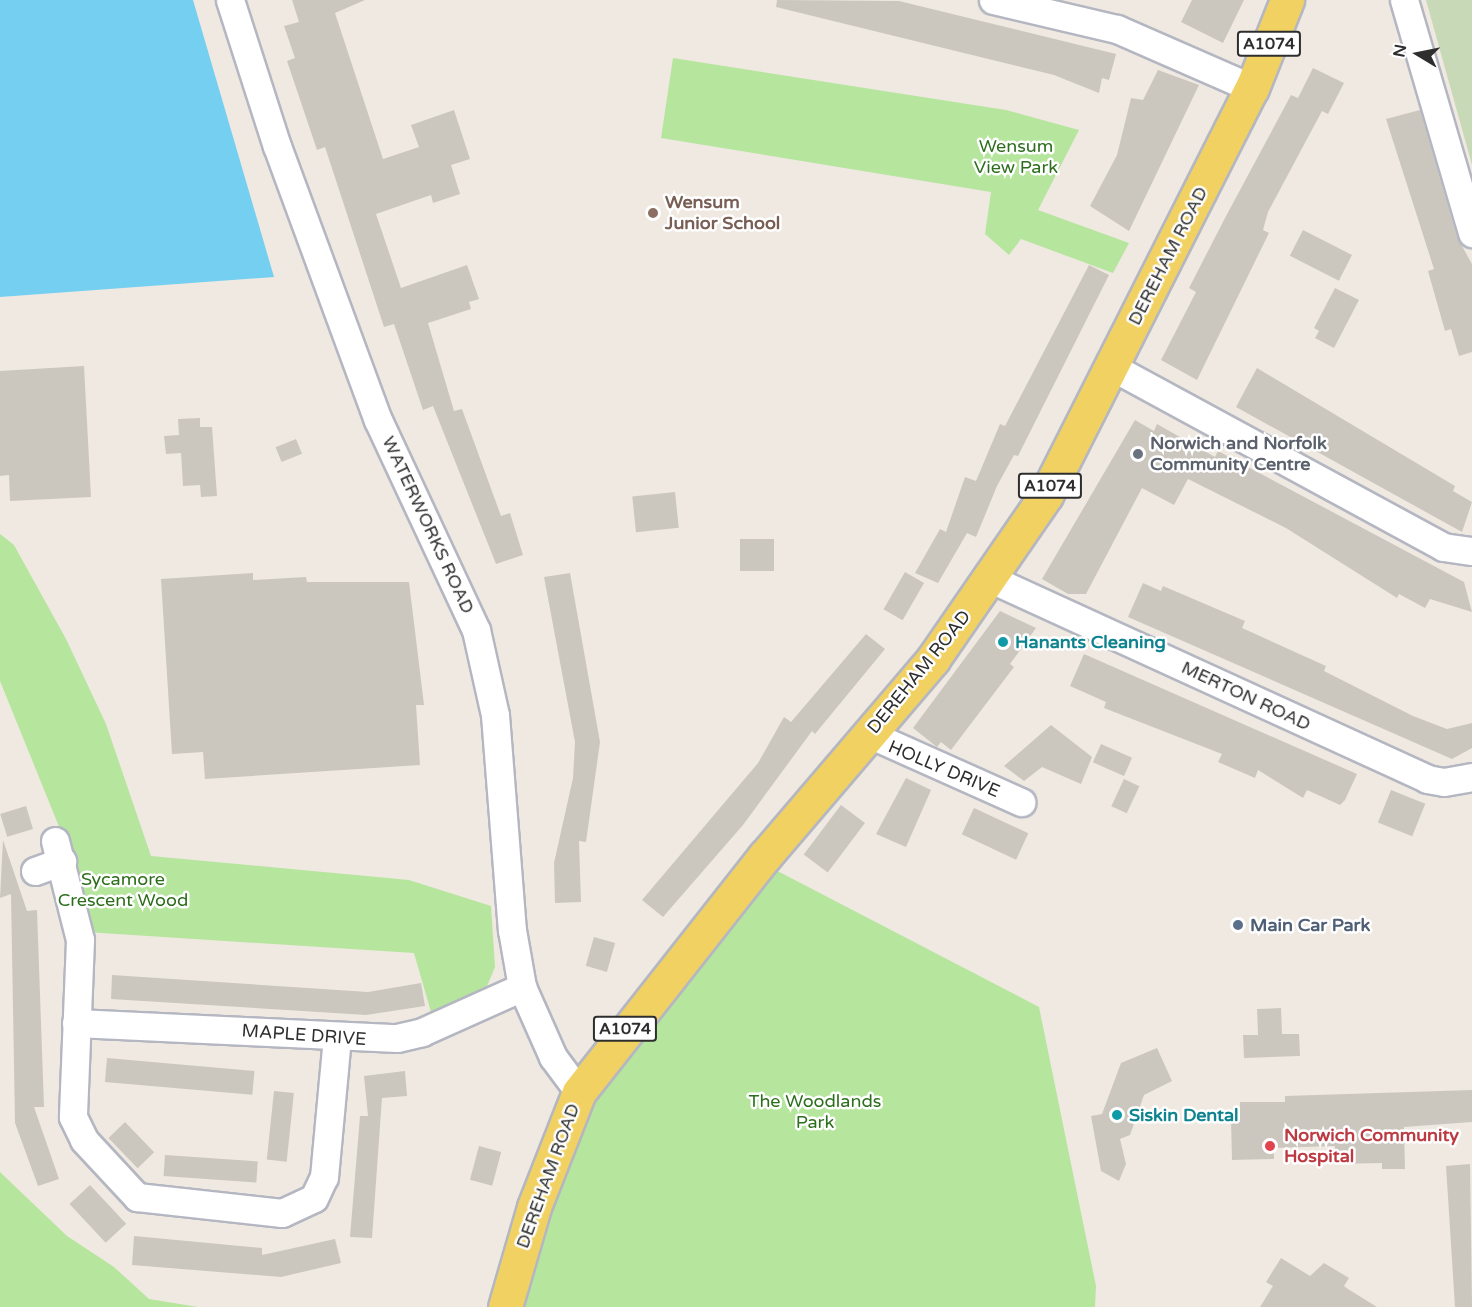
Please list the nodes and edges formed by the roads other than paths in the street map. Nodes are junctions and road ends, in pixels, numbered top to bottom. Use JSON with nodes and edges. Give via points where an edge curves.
{"nodes":[{"id":1,"x":230,"y":0,"type":"edge"},
{"id":2,"x":993,"y":0,"type":"edge"},
{"id":3,"x":1287,"y":0,"type":"edge"},
{"id":4,"x":1404,"y":0,"type":"edge"},
{"id":5,"x":1252,"y":88,"type":"junction"},
{"id":6,"x":1472,"y":233,"type":"edge"},
{"id":7,"x":1112,"y":366,"type":"junction"},
{"id":8,"x":1472,"y":551,"type":"edge"},
{"id":9,"x":991,"y":579,"type":"junction"},
{"id":10,"x":869,"y":734,"type":"junction"},
{"id":11,"x":1472,"y":777,"type":"edge"},
{"id":12,"x":1021,"y":802,"type":"dead end"},
{"id":13,"x":35,"y":871,"type":"dead end"},
{"id":14,"x":522,"y":987,"type":"junction"},
{"id":15,"x":76,"y":1023,"type":"junction"},
{"id":16,"x":337,"y":1037,"type":"junction"},
{"id":17,"x":579,"y":1092,"type":"junction"},
{"id":18,"x":505,"y":1307,"type":"edge"}],
"edges":[{"from":1,"to":14,"type":"street","name":"WATERWORKS ROAD","via":[[273,136],[378,420],[476,630],[495,715],[512,930]]},
{"from":2,"to":5,"type":"street","via":[[1117,29]]},
{"from":3,"to":5,"type":"main road","name":"DEREHAM ROAD","number":"A1074"},
{"from":4,"to":6,"type":"street"},
{"from":5,"to":7,"type":"main road","name":"DEREHAM ROAD","number":"A1074"},
{"from":7,"to":8,"type":"street","via":[[1443,547]]},
{"from":7,"to":9,"type":"main road","name":"DEREHAM ROAD","number":"A1074","via":[[1046,495]]},
{"from":9,"to":10,"type":"main road","name":"DEREHAM ROAD","number":"A1074"},
{"from":9,"to":11,"type":"street","name":"MERTON ROAD","via":[[1419,775],[1444,782]]},
{"from":10,"to":12,"type":"street","name":"HOLLY DRIVE"},
{"from":10,"to":17,"type":"main road","name":"DEREHAM ROAD","number":"A1074","via":[[751,873]]},
{"from":13,"to":15,"type":"street","via":[[59,851],[80,940]]},
{"from":14,"to":16,"type":"street","name":"MAPLE DRIVE","via":[[422,1032],[397,1038]]},
{"from":14,"to":17,"type":"street","name":"WATERWORKS ROAD","via":[[553,1057]]},
{"from":15,"to":16,"type":"street","name":"MAPLE DRIVE"},
{"from":15,"to":16,"type":"street","via":[[73,1117],[84,1140],[121,1185],[153,1201],[282,1213],[314,1198],[324,1177]]},
{"from":17,"to":18,"type":"main road","name":"DEREHAM ROAD","number":"A1074","via":[[534,1207]]}]}
